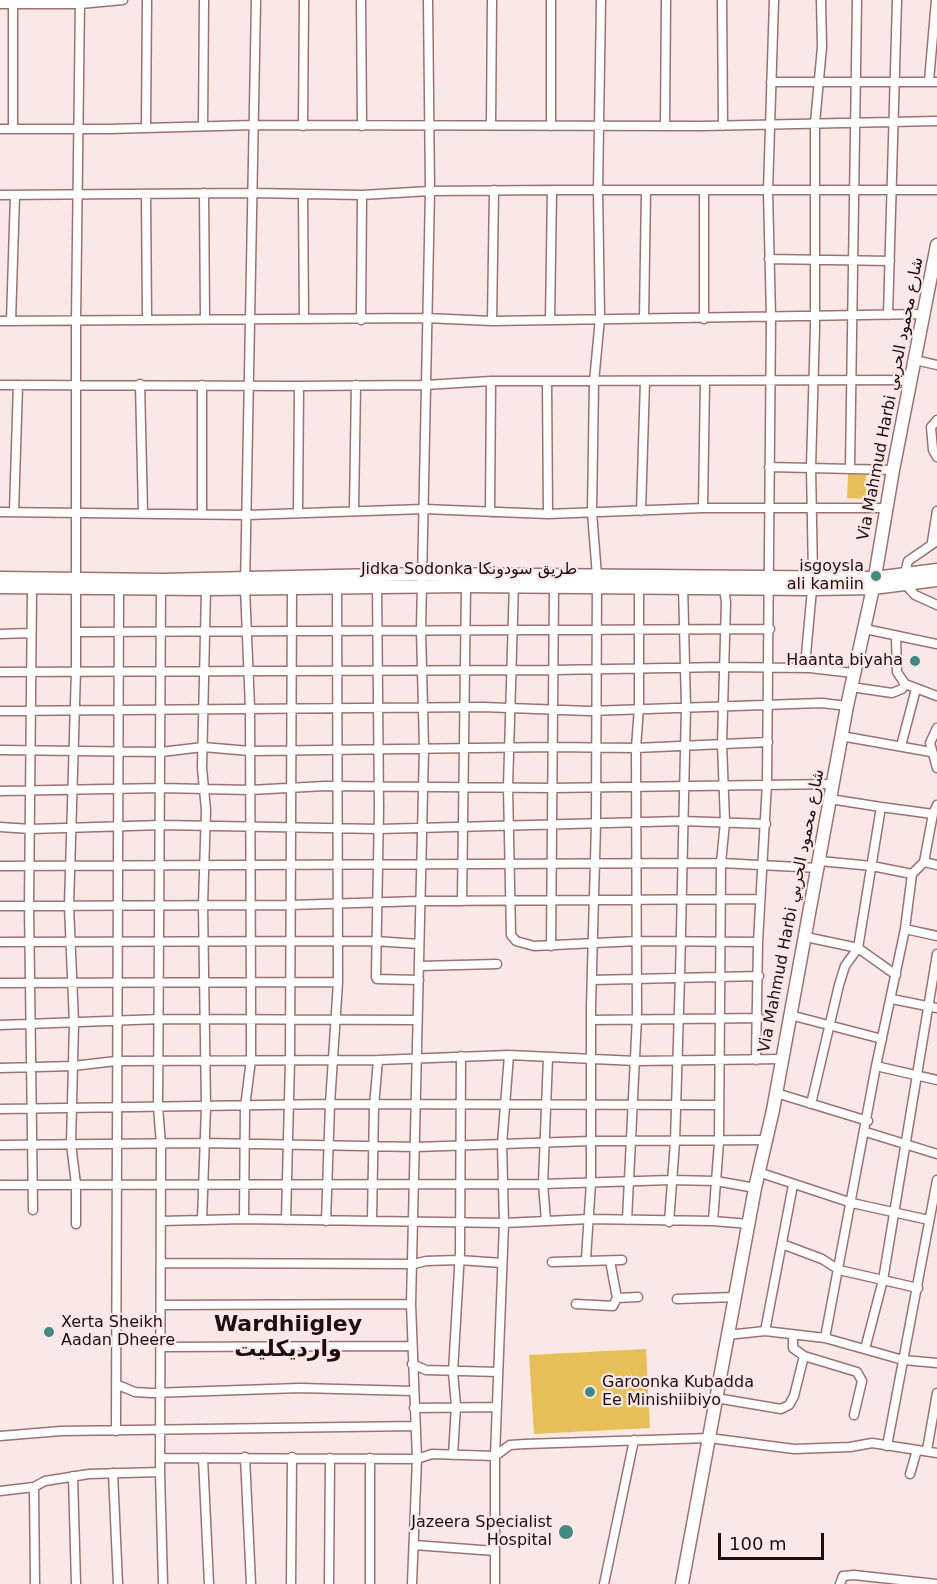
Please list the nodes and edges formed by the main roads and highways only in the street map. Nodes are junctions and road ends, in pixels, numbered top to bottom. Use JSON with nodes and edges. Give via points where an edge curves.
{"nodes":[{"id":1,"x":937,"y":245,"type":"edge"},
{"id":2,"x":937,"y":570,"type":"edge"},
{"id":3,"x":0,"y":578,"type":"edge"},
{"id":4,"x":904,"y":578,"type":"junction"},
{"id":5,"x":422,"y":580,"type":"junction"},
{"id":6,"x":937,"y":580,"type":"edge"},
{"id":7,"x":514,"y":581,"type":"junction"},
{"id":8,"x":597,"y":582,"type":"junction"},
{"id":9,"x":683,"y":583,"type":"junction"},
{"id":10,"x":769,"y":583,"type":"junction"},
{"id":11,"x":874,"y":583,"type":"junction"},
{"id":12,"x":76,"y":584,"type":"junction"},
{"id":13,"x":161,"y":584,"type":"junction"},
{"id":14,"x":245,"y":584,"type":"junction"},
{"id":15,"x":0,"y":587,"type":"edge"},
{"id":16,"x":682,"y":1584,"type":"edge"}],
"edges":[{"from":1,"to":11,"type":"main road","name":"Via Mahmud Harbi شارع محمود الحربي"},
{"from":2,"to":4,"type":"main road","name":"Jidka Sodonka طريق سودونكا"},
{"from":3,"to":12,"type":"main road","name":"Jidka Sodonka طريق سودونكا"},
{"from":4,"to":6,"type":"main road","name":"Jidka Sodonka طريق سودونكا"},
{"from":4,"to":11,"type":"main road","name":"Jidka Sodonka طريق سودونكا"},
{"from":5,"to":7,"type":"main road","name":"Jidka Sodonka طريق سودونكا"},
{"from":5,"to":7,"type":"main road","name":"Jidka Sodonka طريق سودونكا","via":[[466,586]]},
{"from":5,"to":14,"type":"main road","name":"Jidka Sodonka طريق سودونكا"},
{"from":5,"to":14,"type":"main road","name":"Jidka Sodonka طريق سودونكا","via":[[377,586]]},
{"from":7,"to":8,"type":"main road","name":"Jidka Sodonka طريق سودونكا"},
{"from":7,"to":8,"type":"main road","name":"Jidka Sodonka طريق سودونكا","via":[[554,586]]},
{"from":8,"to":9,"type":"main road","name":"Jidka Sodonka طريق سودونكا"},
{"from":8,"to":9,"type":"main road","name":"Jidka Sodonka طريق سودونكا","via":[[639,589]]},
{"from":9,"to":10,"type":"main road","name":"Jidka Sodonka طريق سودونكا"},
{"from":9,"to":10,"type":"main road","name":"Jidka Sodonka طريق سودونكا","via":[[724,589]]},
{"from":10,"to":11,"type":"main road","name":"Jidka Sodonka طريق سودونكا"},
{"from":11,"to":16,"type":"main road","name":"Via Mahmud Harbi شارع محمود الحربي","via":[[853,673]]},
{"from":12,"to":13,"type":"main road","name":"Jidka Sodonka طريق سودونكا"},
{"from":12,"to":13,"type":"main road","name":"Jidka Sodonka طريق سودونكا","via":[[119,588]]},
{"from":12,"to":15,"type":"main road","name":"Jidka Sodonka طريق سودونكا"},
{"from":13,"to":14,"type":"main road","name":"Jidka Sodonka طريق سودونكا"},
{"from":13,"to":14,"type":"main road","name":"Jidka Sodonka طريق سودونكا","via":[[206,589]]}]}
